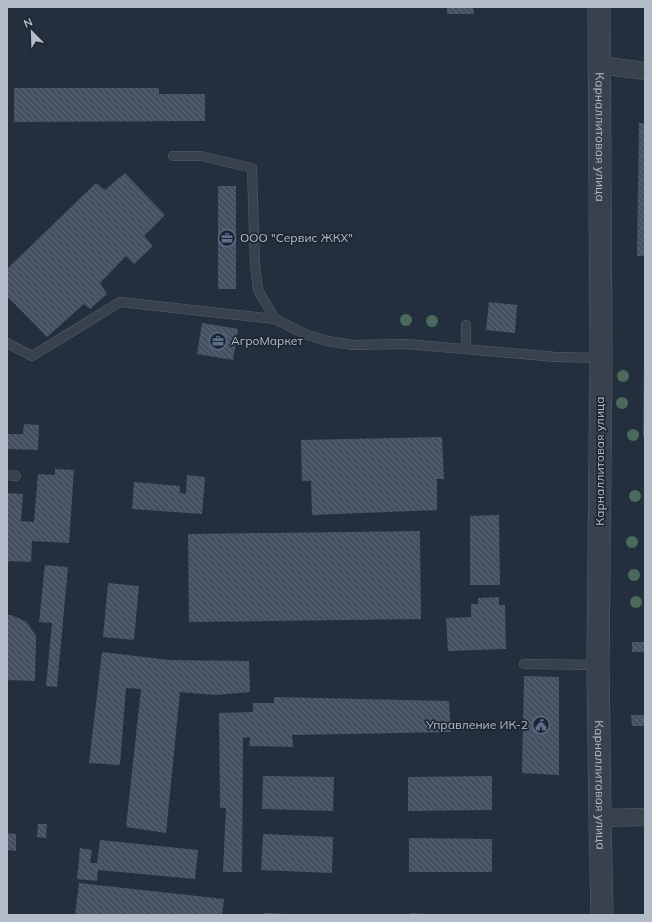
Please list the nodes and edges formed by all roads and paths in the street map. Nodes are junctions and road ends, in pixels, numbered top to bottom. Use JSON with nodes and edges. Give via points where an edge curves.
{"nodes":[{"id":1,"x":599,"y":7,"type":"edge"},
{"id":2,"x":599,"y":64,"type":"junction"},
{"id":3,"x":645,"y":71,"type":"edge"},
{"id":4,"x":173,"y":156,"type":"dead end"},
{"id":5,"x":275,"y":319,"type":"junction"},
{"id":6,"x":466,"y":325,"type":"dead end"},
{"id":7,"x":7,"y":343,"type":"edge"},
{"id":8,"x":466,"y":349,"type":"junction"},
{"id":9,"x":601,"y":358,"type":"junction"},
{"id":10,"x":524,"y":664,"type":"dead end"},
{"id":11,"x":598,"y":665,"type":"junction"},
{"id":12,"x":645,"y":817,"type":"edge"},
{"id":13,"x":600,"y":818,"type":"junction"},
{"id":14,"x":602,"y":915,"type":"edge"}],
"edges":[{"from":1,"to":2,"type":"street","name":"Карналлитовая улица"},
{"from":2,"to":3,"type":"street"},
{"from":2,"to":9,"type":"street","name":"Карналлитовая улица"},
{"from":4,"to":5,"type":"lane","via":[[201,156],[252,168],[258,290]]},
{"from":5,"to":7,"type":"lane","via":[[120,302],[32,356]]},
{"from":5,"to":8,"type":"lane","via":[[305,334],[327,341]]},
{"from":6,"to":8,"type":"lane"},
{"from":8,"to":9,"type":"lane"},
{"from":9,"to":11,"type":"street","name":"Карналлитовая улица"},
{"from":10,"to":11,"type":"lane"},
{"from":11,"to":13,"type":"street","name":"Карналлитовая улица"},
{"from":12,"to":13,"type":"street"},
{"from":13,"to":14,"type":"street","name":"Карналлитовая улица"}]}
